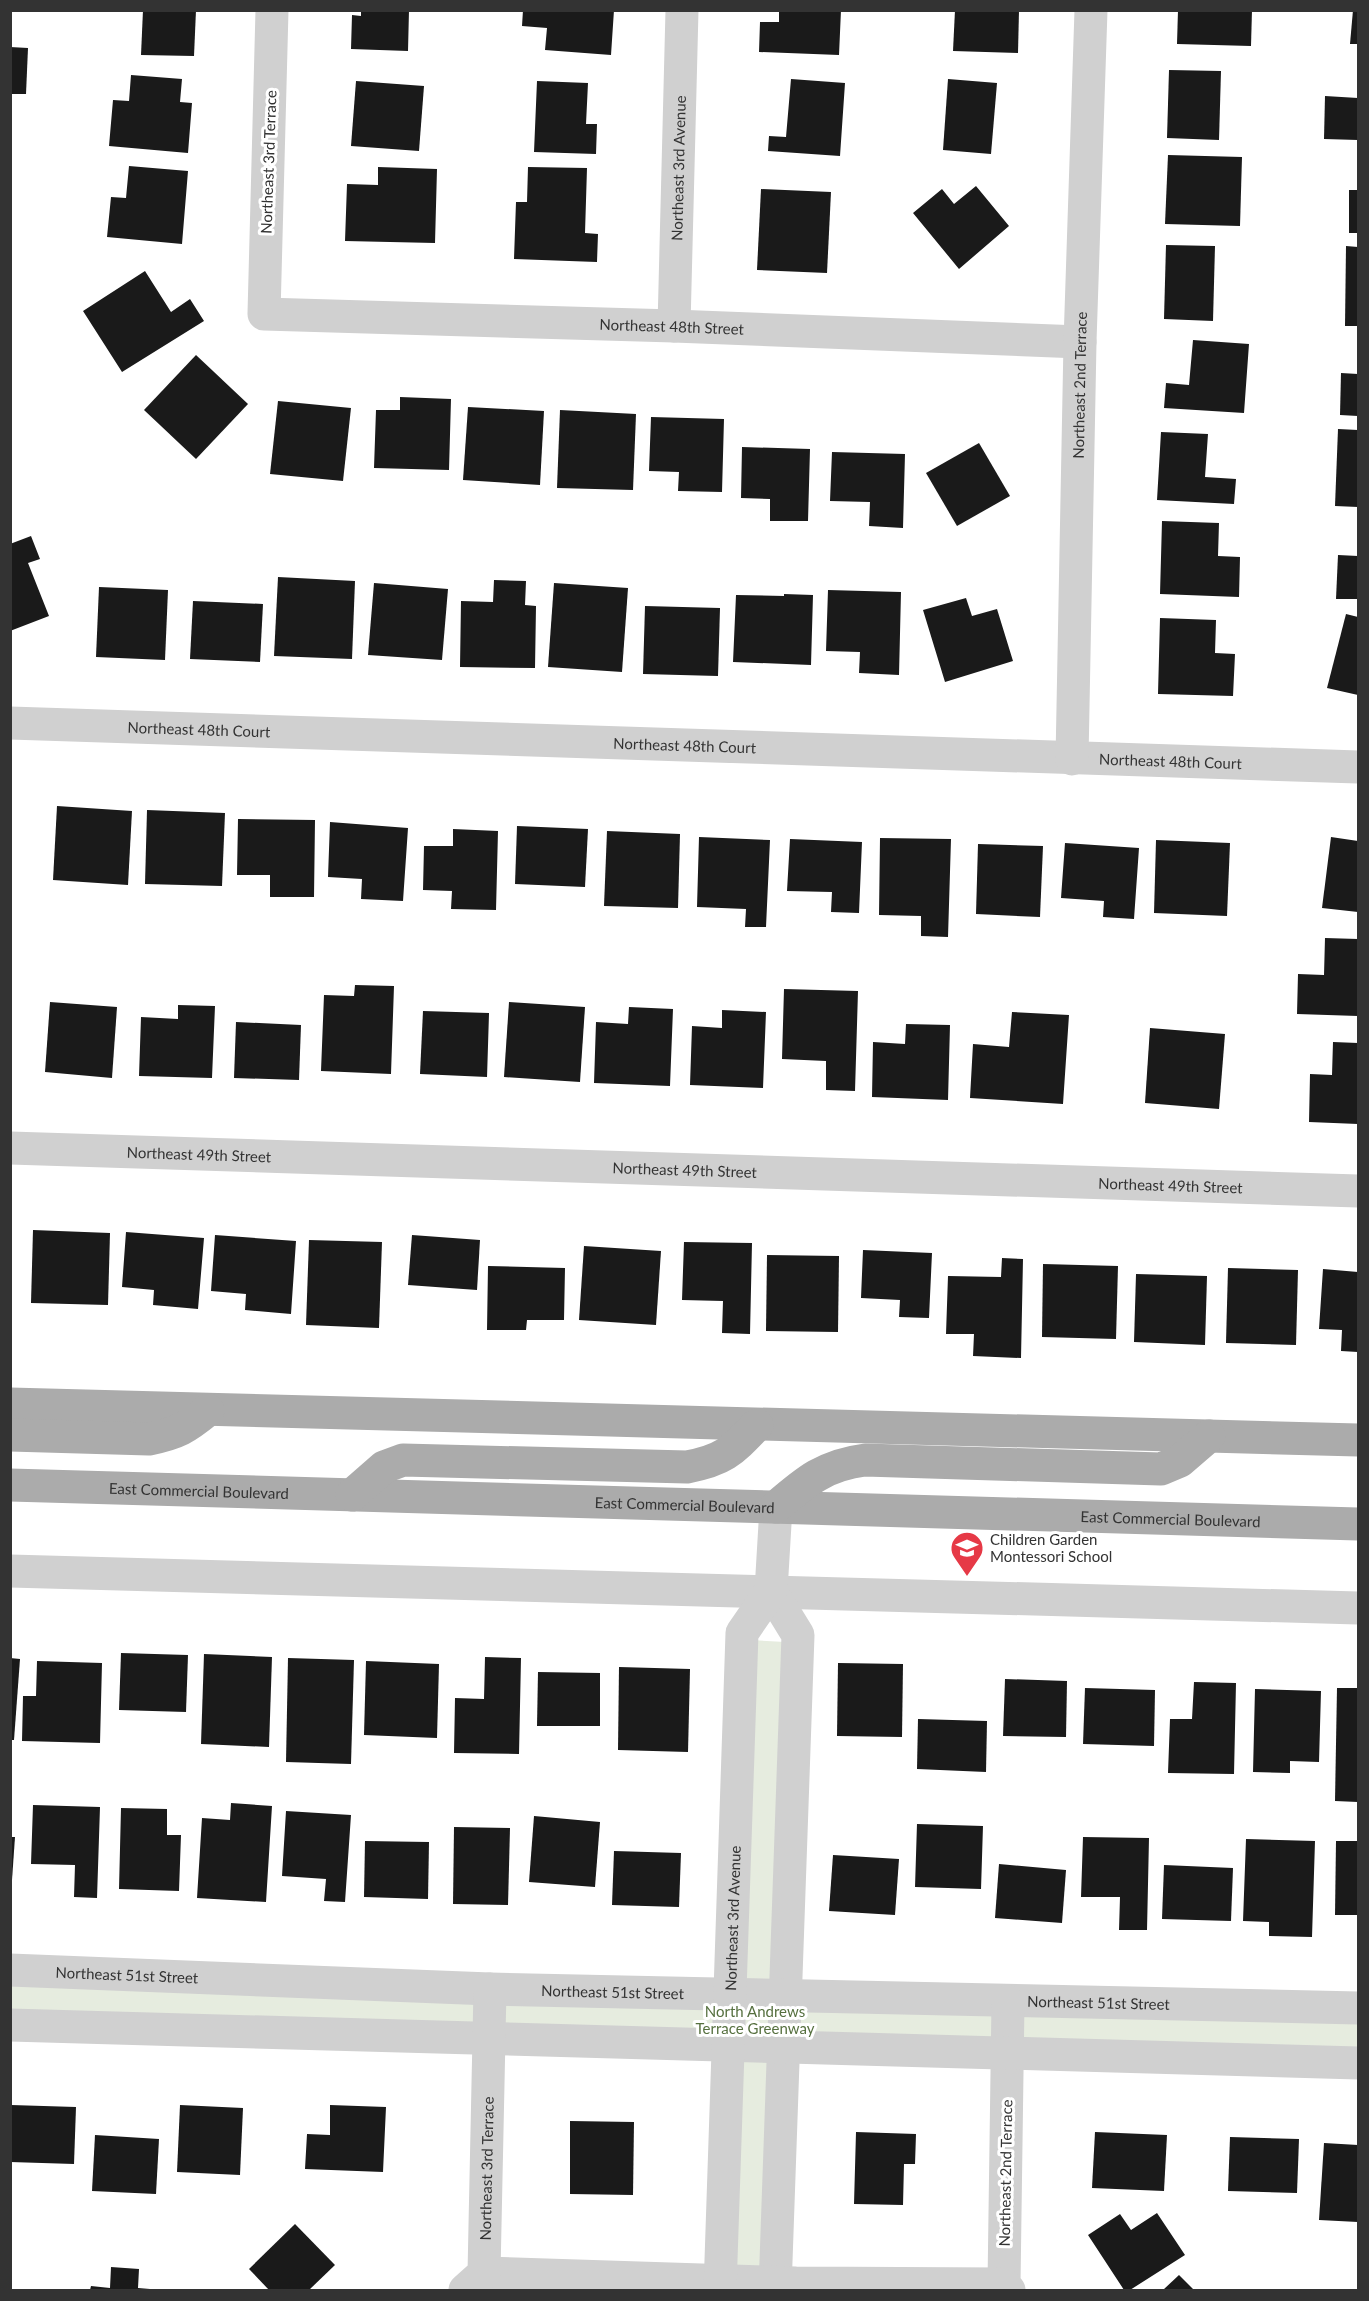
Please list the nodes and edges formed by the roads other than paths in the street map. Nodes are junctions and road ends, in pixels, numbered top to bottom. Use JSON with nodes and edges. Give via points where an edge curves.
{"nodes":[{"id":1,"x":273,"y":10,"type":"edge"},
{"id":2,"x":682,"y":10,"type":"edge"},
{"id":3,"x":1091,"y":10,"type":"edge"},
{"id":4,"x":264,"y":314,"type":"joint"},
{"id":5,"x":674,"y":326,"type":"junction"},
{"id":6,"x":1080,"y":342,"type":"junction"},
{"id":7,"x":10,"y":723,"type":"edge"},
{"id":8,"x":1072,"y":759,"type":"junction"},
{"id":9,"x":1359,"y":767,"type":"edge"},
{"id":10,"x":10,"y":1148,"type":"edge"},
{"id":11,"x":1359,"y":1191,"type":"edge"},
{"id":12,"x":10,"y":1404,"type":"edge"},
{"id":13,"x":208,"y":1410,"type":"junction"},
{"id":14,"x":757,"y":1425,"type":"junction"},
{"id":15,"x":10,"y":1435,"type":"edge"},
{"id":16,"x":1209,"y":1436,"type":"junction"},
{"id":17,"x":1359,"y":1440,"type":"edge"},
{"id":18,"x":10,"y":1485,"type":"edge"},
{"id":19,"x":352,"y":1495,"type":"junction"},
{"id":20,"x":776,"y":1507,"type":"junction"},
{"id":21,"x":1359,"y":1524,"type":"edge"},
{"id":22,"x":10,"y":1571,"type":"edge"},
{"id":23,"x":771,"y":1591,"type":"junction"},
{"id":24,"x":1359,"y":1608,"type":"edge"},
{"id":25,"x":10,"y":1970,"type":"edge"},
{"id":26,"x":490,"y":1989,"type":"junction"},
{"id":27,"x":730,"y":1995,"type":"junction"},
{"id":28,"x":786,"y":1996,"type":"junction"},
{"id":29,"x":1008,"y":2002,"type":"junction"},
{"id":30,"x":1359,"y":2008,"type":"edge"},
{"id":31,"x":10,"y":2025,"type":"edge"},
{"id":32,"x":489,"y":2038,"type":"junction"},
{"id":33,"x":729,"y":2045,"type":"junction"},
{"id":34,"x":784,"y":2046,"type":"junction"},
{"id":35,"x":1006,"y":2053,"type":"junction"},
{"id":36,"x":1359,"y":2063,"type":"edge"},
{"id":37,"x":475,"y":2282,"type":"edge"},
{"id":38,"x":720,"y":2286,"type":"edge"},
{"id":39,"x":776,"y":2287,"type":"edge"},
{"id":40,"x":1007,"y":2287,"type":"edge"}],
"edges":[{"from":1,"to":4,"type":"street","name":"Northeast 3rd Terrace"},
{"from":2,"to":5,"type":"street","name":"Northeast 3rd Avenue"},
{"from":3,"to":6,"type":"street","name":"Northeast 2nd Terrace"},
{"from":4,"to":5,"type":"street","name":"Northeast 48th Street"},
{"from":5,"to":6,"type":"street","name":"Northeast 48th Street"},
{"from":6,"to":8,"type":"street","name":"Northeast 2nd Terrace"},
{"from":7,"to":8,"type":"street","name":"Northeast 48th Court"},
{"from":8,"to":9,"type":"street","name":"Northeast 48th Court"},
{"from":10,"to":11,"type":"street","name":"Northeast 49th Street"},
{"from":12,"to":13,"type":"main road"},
{"from":13,"to":14,"type":"main road"},
{"from":13,"to":15,"type":"main road","via":[[188,1427],[149,1439]]},
{"from":14,"to":16,"type":"main road"},
{"from":14,"to":19,"type":"main road","via":[[732,1451],[708,1463],[687,1467],[403,1460],[384,1467]]},
{"from":16,"to":17,"type":"main road"},
{"from":16,"to":20,"type":"main road","via":[[1180,1461],[1161,1468],[865,1460],[842,1463],[806,1481]]},
{"from":18,"to":19,"type":"main road","name":"East Commercial Boulevard"},
{"from":19,"to":20,"type":"main road","name":"East Commercial Boulevard"},
{"from":20,"to":21,"type":"main road","name":"East Commercial Boulevard"},
{"from":20,"to":23,"type":"street"},
{"from":22,"to":23,"type":"street"},
{"from":23,"to":24,"type":"street"},
{"from":23,"to":27,"type":"street","name":"Northeast 3rd Avenue","via":[[742,1633]]},
{"from":23,"to":28,"type":"street","via":[[798,1635]]},
{"from":25,"to":26,"type":"street","name":"Northeast 51st Street"},
{"from":26,"to":27,"type":"street","name":"Northeast 51st Street"},
{"from":26,"to":32,"type":"street","name":"Northeast 3rd Terrace"},
{"from":27,"to":28,"type":"street","name":"Northeast 51st Street"},
{"from":27,"to":33,"type":"street","name":"Northeast 3rd Avenue"},
{"from":28,"to":29,"type":"street","name":"Northeast 51st Street"},
{"from":28,"to":34,"type":"street"},
{"from":29,"to":30,"type":"street","name":"Northeast 51st Street"},
{"from":29,"to":35,"type":"street","name":"Northeast 2nd Terrace"},
{"from":31,"to":32,"type":"street"},
{"from":32,"to":33,"type":"street"},
{"from":32,"to":37,"type":"street","name":"Northeast 3rd Terrace"},
{"from":33,"to":34,"type":"street"},
{"from":33,"to":38,"type":"street","name":"Northeast 3rd Avenue"},
{"from":34,"to":35,"type":"street"},
{"from":34,"to":39,"type":"street"},
{"from":35,"to":36,"type":"street"},
{"from":35,"to":40,"type":"street","name":"Northeast 2nd Terrace"},
{"from":37,"to":38,"type":"street"},
{"from":38,"to":39,"type":"street"},
{"from":39,"to":40,"type":"street"}]}
